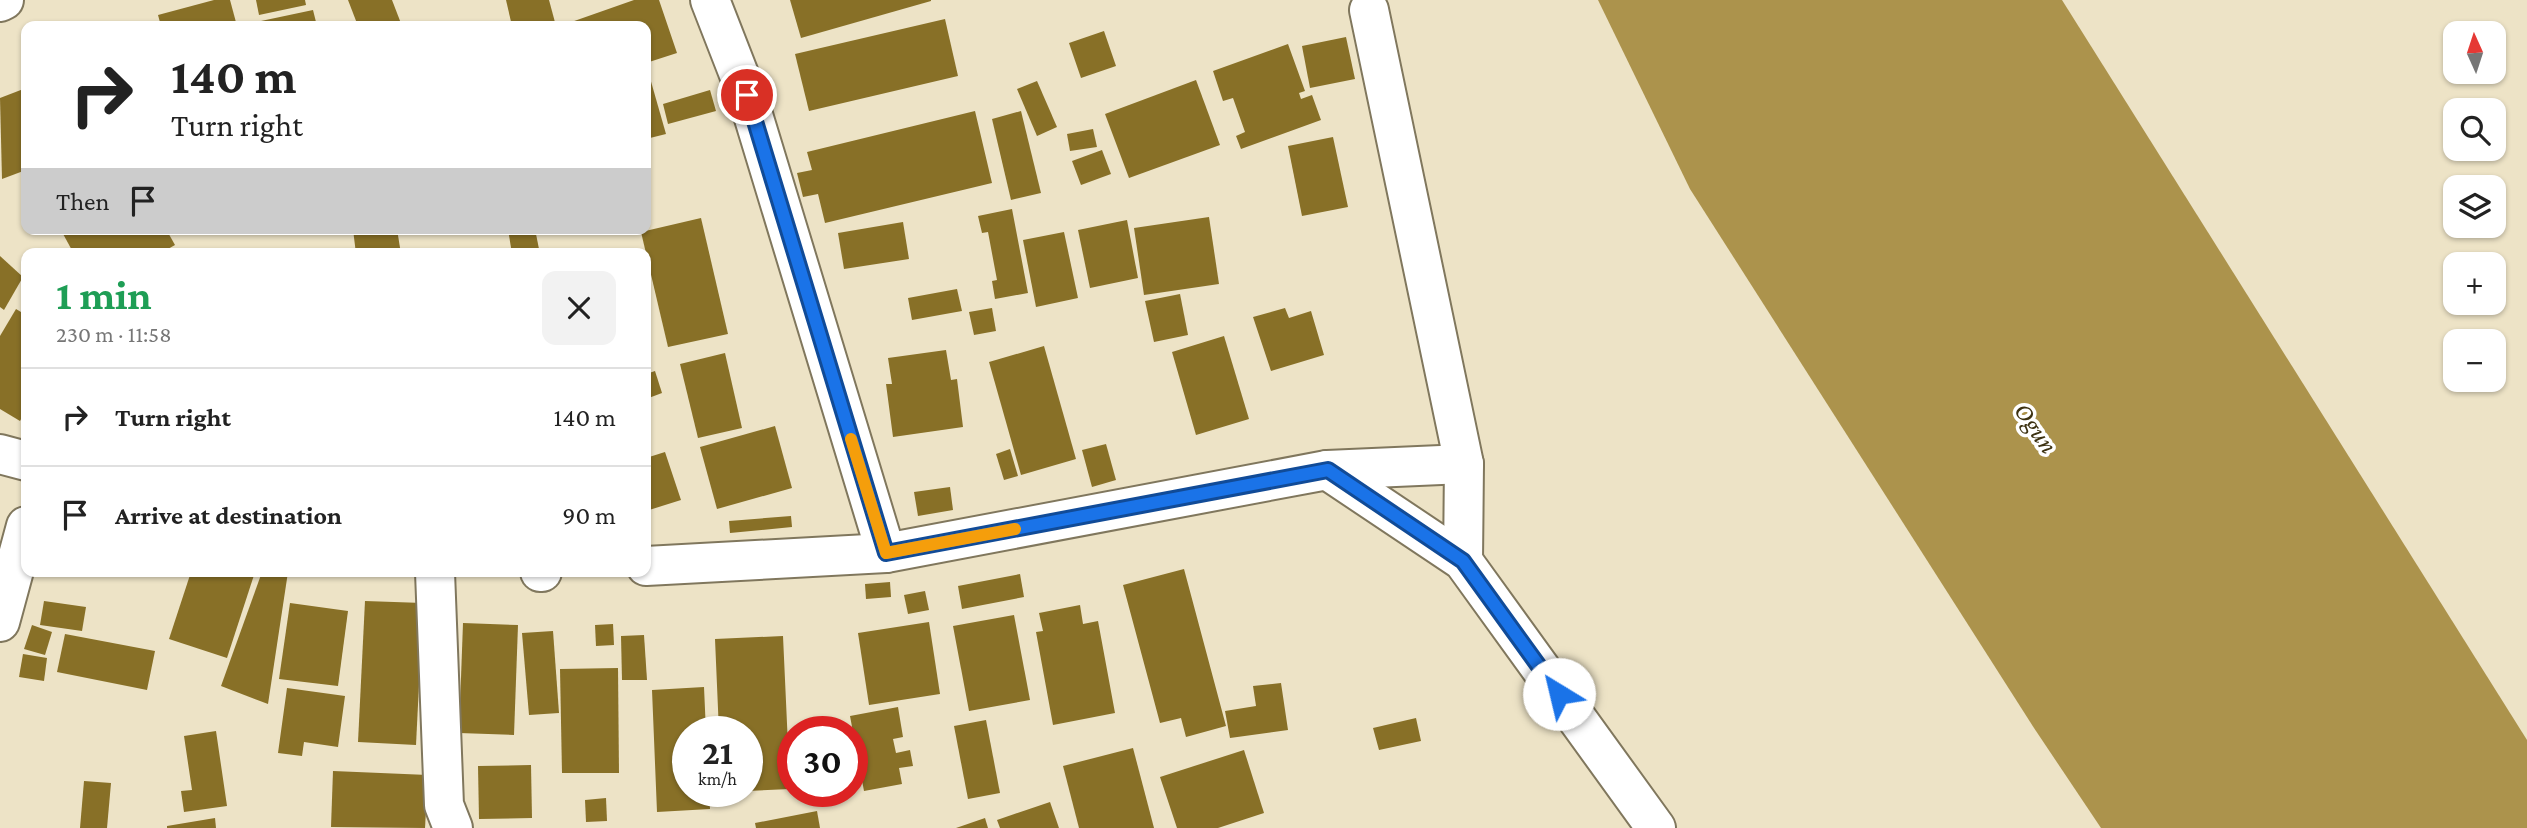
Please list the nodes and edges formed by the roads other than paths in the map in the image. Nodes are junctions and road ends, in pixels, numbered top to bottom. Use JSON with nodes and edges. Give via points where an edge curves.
{"nodes":[{"id":1,"x":710,"y":0,"type":"edge"},
{"id":2,"x":1369,"y":10,"type":"dead end"},
{"id":3,"x":0,"y":454,"type":"edge"},
{"id":4,"x":21,"y":460,"type":"edge"},
{"id":5,"x":1464,"y":464,"type":"junction"},
{"id":6,"x":1328,"y":470,"type":"junction"},
{"id":7,"x":21,"y":544,"type":"edge"},
{"id":8,"x":886,"y":553,"type":"junction"},
{"id":9,"x":1463,"y":561,"type":"junction"},
{"id":10,"x":651,"y":566,"type":"edge"},
{"id":11,"x":435,"y":577,"type":"edge"},
{"id":12,"x":0,"y":622,"type":"edge"},
{"id":13,"x":453,"y":828,"type":"edge"},
{"id":14,"x":1656,"y":828,"type":"edge"}],
"edges":[{"from":1,"to":8,"type":"street","via":[[747,95]]},
{"from":2,"to":5,"type":"street"},
{"from":3,"to":4,"type":"street"},
{"from":5,"to":6,"type":"street"},
{"from":5,"to":9,"type":"street"},
{"from":6,"to":8,"type":"street"},
{"from":6,"to":9,"type":"street"},
{"from":7,"to":12,"type":"street"},
{"from":8,"to":10,"type":"street"},
{"from":9,"to":14,"type":"street"},
{"from":11,"to":13,"type":"street","via":[[444,805]]}]}
